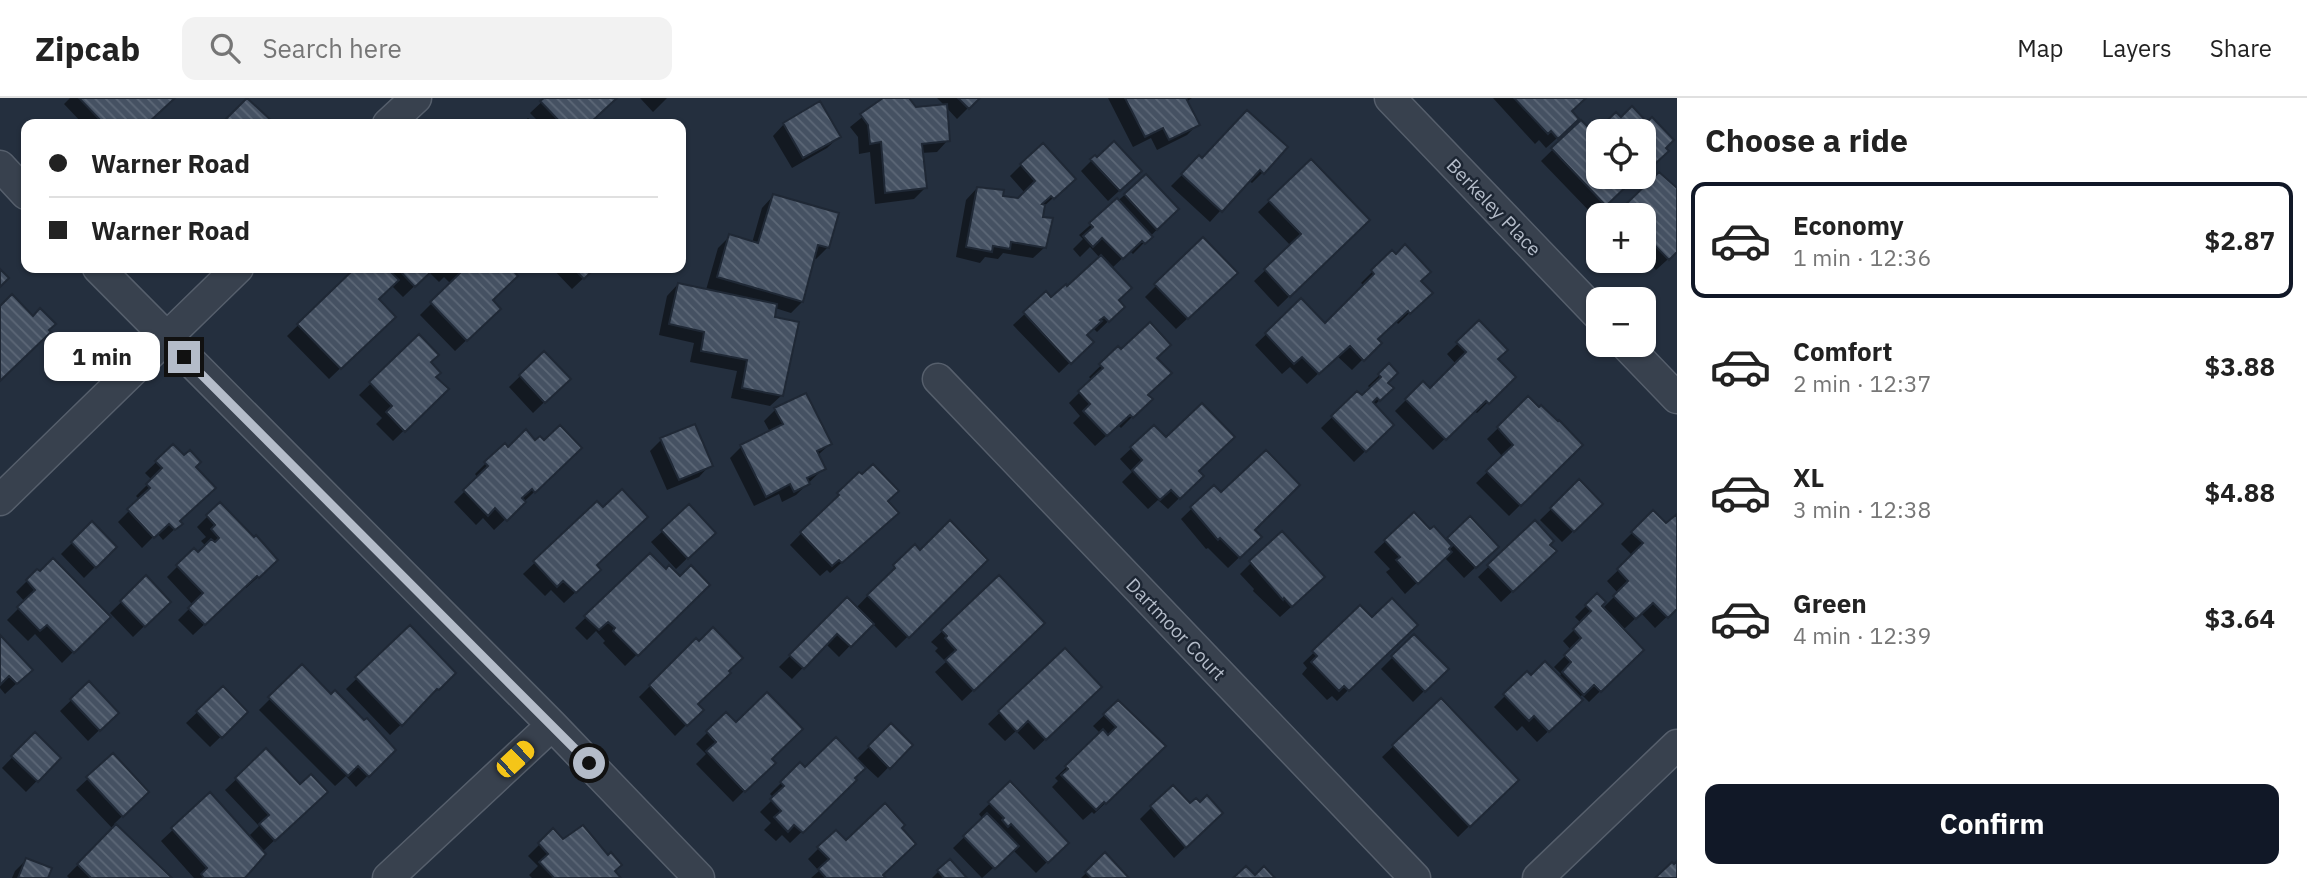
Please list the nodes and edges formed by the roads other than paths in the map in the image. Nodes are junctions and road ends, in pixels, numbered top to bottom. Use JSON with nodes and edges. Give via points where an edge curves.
{"nodes":[{"id":1,"x":415,"y":98,"type":"edge"},
{"id":2,"x":1390,"y":98,"type":"edge"},
{"id":3,"x":393,"y":119,"type":"edge"},
{"id":4,"x":0,"y":166,"type":"edge"},
{"id":5,"x":21,"y":189,"type":"edge"},
{"id":6,"x":103,"y":273,"type":"edge"},
{"id":7,"x":232,"y":273,"type":"edge"},
{"id":8,"x":1586,"y":302,"type":"edge"},
{"id":9,"x":165,"y":337,"type":"junction"},
{"id":10,"x":1638,"y":357,"type":"edge"},
{"id":11,"x":938,"y":379,"type":"dead end"},
{"id":12,"x":1677,"y":398,"type":"edge"},
{"id":13,"x":0,"y":500,"type":"edge"},
{"id":14,"x":552,"y":725,"type":"junction"},
{"id":15,"x":1677,"y":745,"type":"edge"},
{"id":16,"x":388,"y":878,"type":"edge"},
{"id":17,"x":699,"y":878,"type":"edge"},
{"id":18,"x":1415,"y":878,"type":"edge"},
{"id":19,"x":1538,"y":878,"type":"edge"}],
"edges":[{"from":1,"to":3,"type":"street"},
{"from":2,"to":8,"type":"street","name":"Berkeley Place"},
{"from":4,"to":5,"type":"street"},
{"from":6,"to":9,"type":"street"},
{"from":7,"to":9,"type":"street"},
{"from":9,"to":13,"type":"street"},
{"from":9,"to":14,"type":"street"},
{"from":10,"to":12,"type":"street"},
{"from":11,"to":18,"type":"street","name":"Dartmoor Court"},
{"from":14,"to":16,"type":"street"},
{"from":14,"to":17,"type":"street"},
{"from":15,"to":19,"type":"street"}]}
